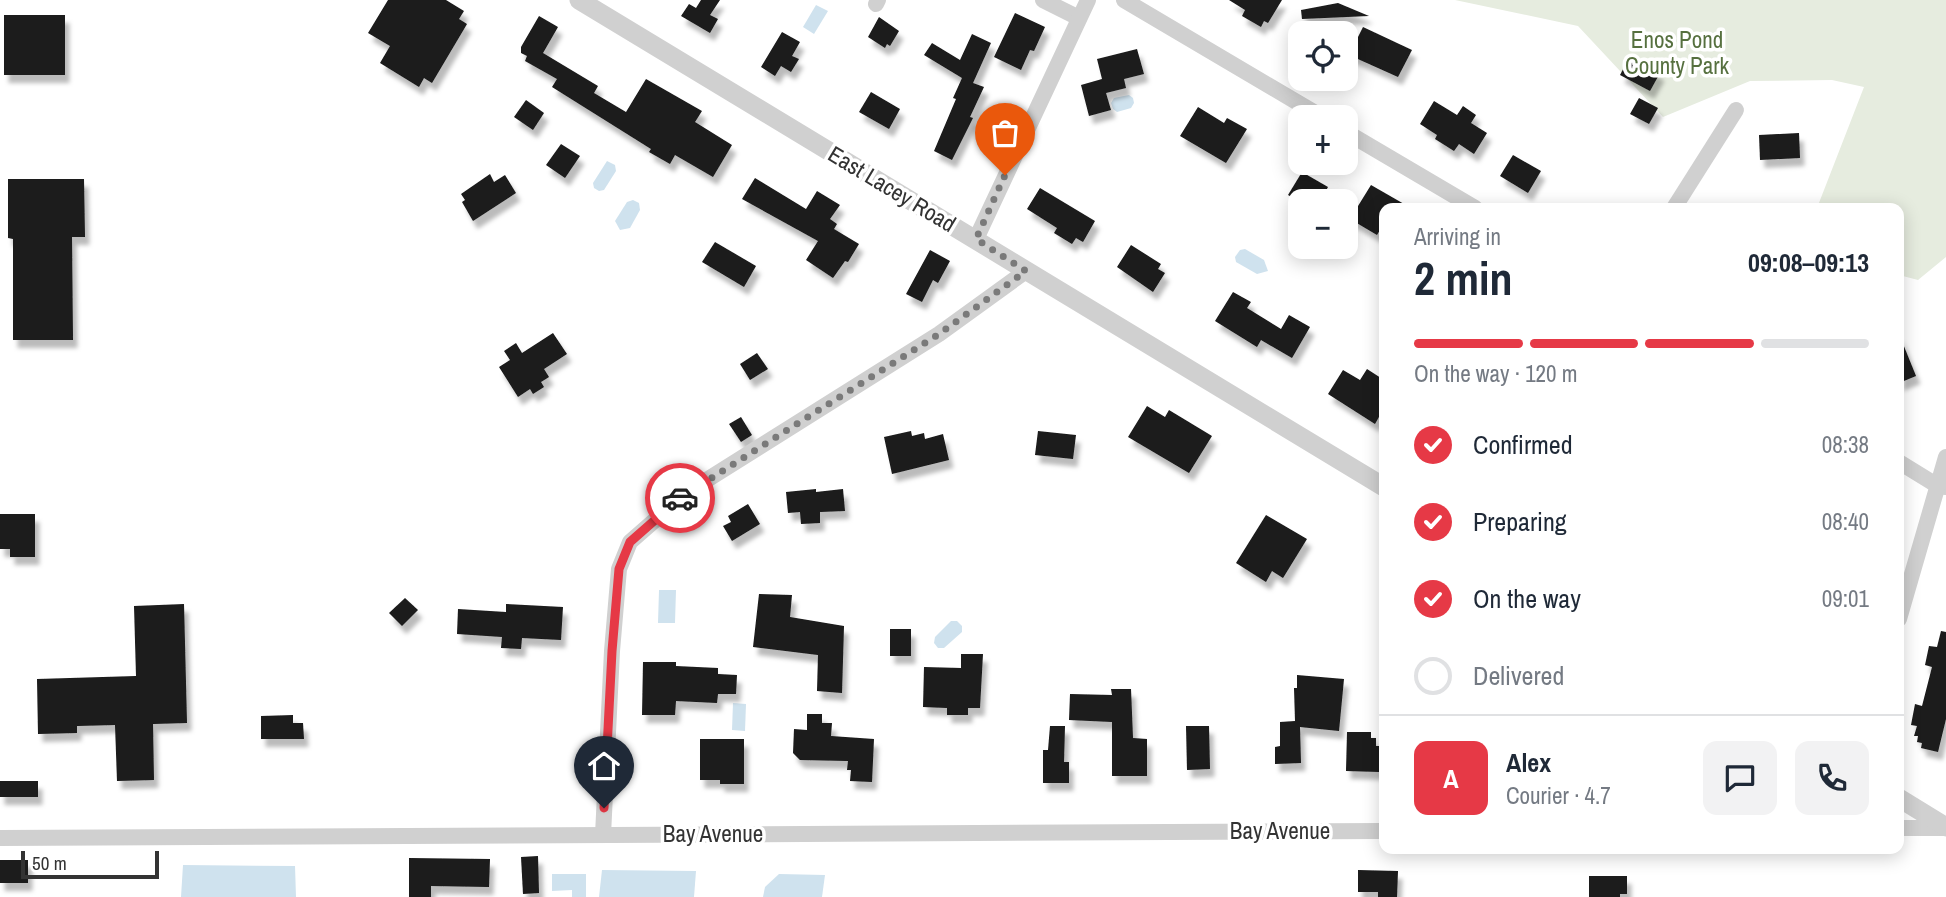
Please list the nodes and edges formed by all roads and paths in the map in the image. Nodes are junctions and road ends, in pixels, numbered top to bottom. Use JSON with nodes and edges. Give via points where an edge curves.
{"nodes":[{"id":1,"x":579,"y":0,"type":"edge"},
{"id":2,"x":1043,"y":0,"type":"edge"},
{"id":3,"x":1088,"y":0,"type":"edge"},
{"id":4,"x":1124,"y":0,"type":"edge"},
{"id":5,"x":1079,"y":18,"type":"junction"},
{"id":6,"x":1302,"y":105,"type":"edge"},
{"id":7,"x":1735,"y":110,"type":"dead end"},
{"id":8,"x":1358,"y":139,"type":"edge"},
{"id":9,"x":1467,"y":203,"type":"edge"},
{"id":10,"x":1677,"y":203,"type":"edge"},
{"id":11,"x":976,"y":239,"type":"junction"},
{"id":12,"x":1026,"y":271,"type":"junction"},
{"id":13,"x":1946,"y":457,"type":"edge"},
{"id":14,"x":1904,"y":465,"type":"edge"},
{"id":15,"x":1379,"y":484,"type":"edge"},
{"id":16,"x":1942,"y":487,"type":"edge"},
{"id":17,"x":1904,"y":604,"type":"edge"},
{"id":18,"x":1904,"y":801,"type":"edge"},
{"id":19,"x":1904,"y":828,"type":"edge"},
{"id":20,"x":1946,"y":828,"type":"edge"},
{"id":21,"x":1379,"y":831,"type":"edge"},
{"id":22,"x":603,"y":835,"type":"junction"},
{"id":23,"x":0,"y":838,"type":"edge"}],
"edges":[{"from":1,"to":11,"type":"street","name":"East Lacey Road"},
{"from":2,"to":5,"type":"street"},
{"from":3,"to":5,"type":"street"},
{"from":4,"to":6,"type":"street"},
{"from":5,"to":11,"type":"street"},
{"from":7,"to":10,"type":"street"},
{"from":8,"to":9,"type":"street"},
{"from":11,"to":12,"type":"street","name":"East Lacey Road"},
{"from":12,"to":15,"type":"street","name":"East Lacey Road"},
{"from":12,"to":22,"type":"street","via":[[939,334],[686,493],[630,542],[619,569]]},
{"from":13,"to":16,"type":"street"},
{"from":14,"to":16,"type":"street"},
{"from":16,"to":17,"type":"street"},
{"from":18,"to":20,"type":"street"},
{"from":19,"to":20,"type":"street"},
{"from":21,"to":22,"type":"street","name":"Bay Avenue"},
{"from":22,"to":23,"type":"street","name":"Bay Avenue"}]}
